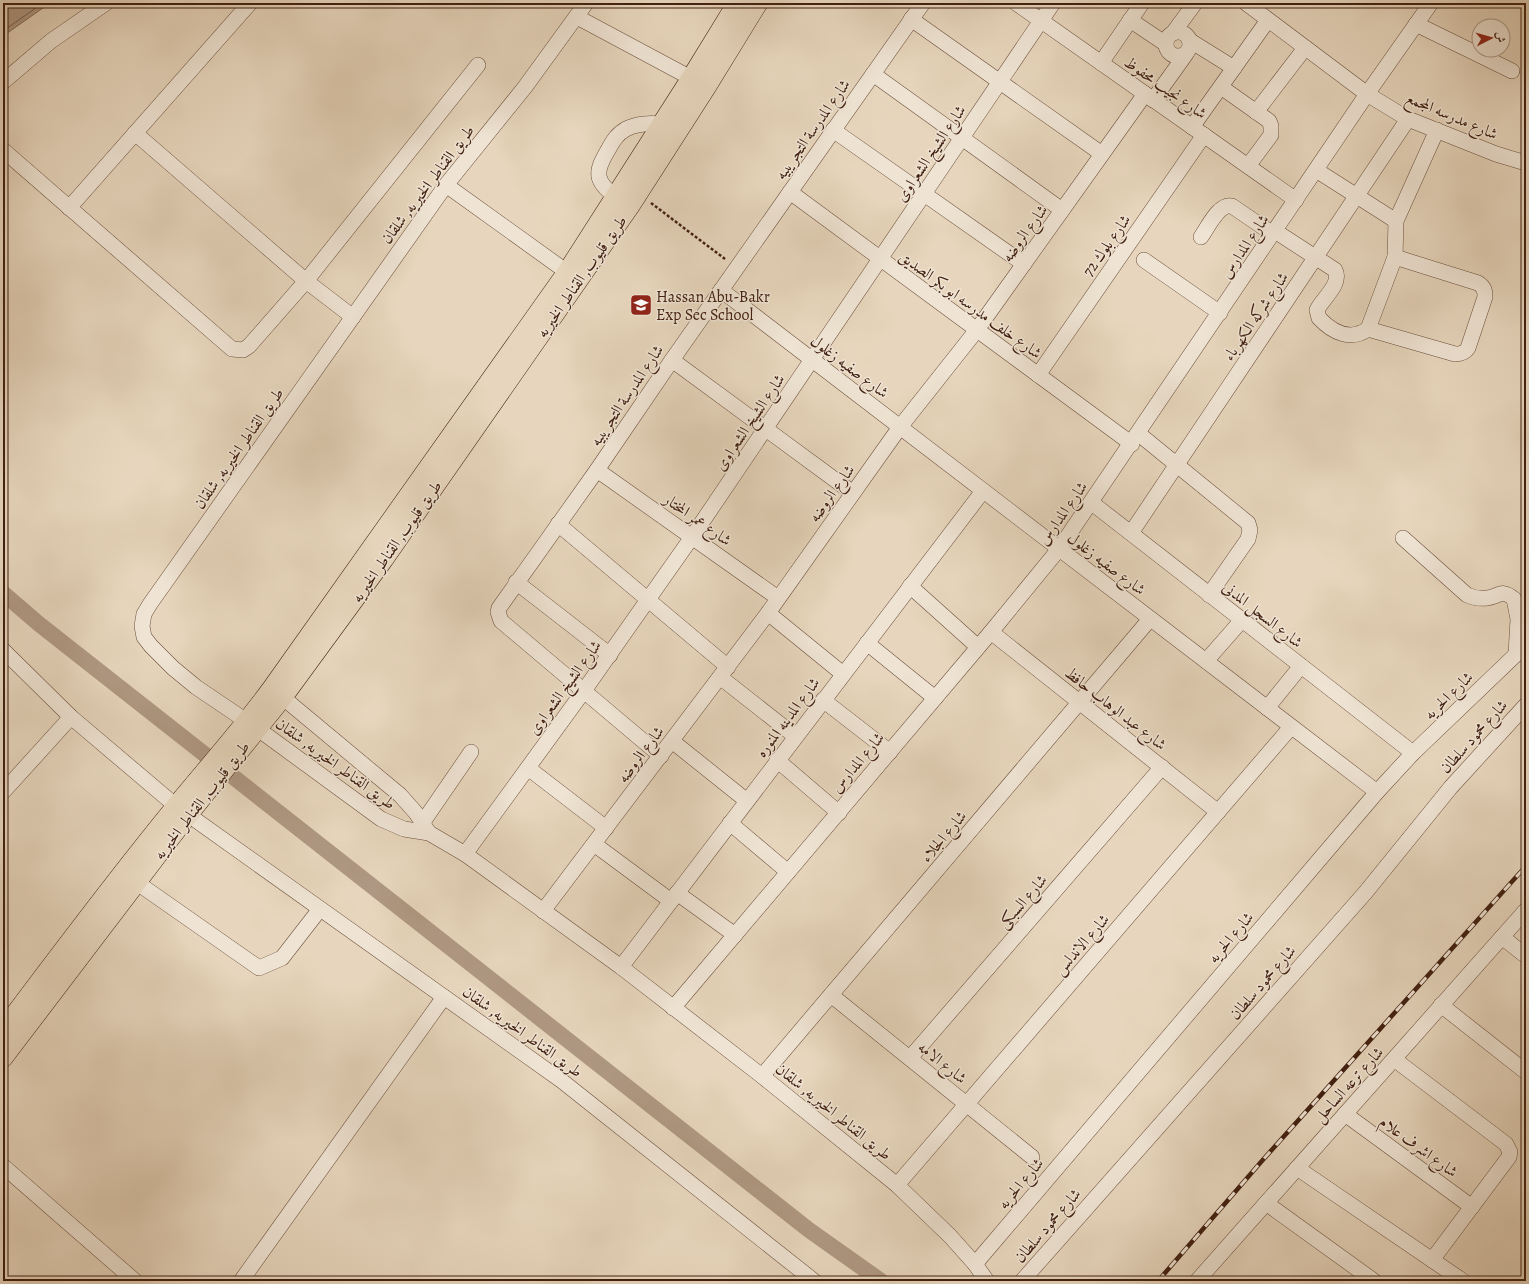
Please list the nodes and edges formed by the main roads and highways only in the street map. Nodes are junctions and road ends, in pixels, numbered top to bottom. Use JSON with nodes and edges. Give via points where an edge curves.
{"nodes":[{"id":1,"x":736,"y":3,"type":"edge"},
{"id":2,"x":758,"y":3,"type":"edge"},
{"id":3,"x":699,"y":82,"type":"junction"},
{"id":4,"x":628,"y":199,"type":"junction"},
{"id":5,"x":278,"y":693,"type":"junction"},
{"id":6,"x":182,"y":811,"type":"junction"},
{"id":7,"x":3,"y":1030,"type":"edge"},
{"id":8,"x":3,"y":1058,"type":"edge"}],
"edges":[{"from":1,"to":3,"type":"main road","name":"طريق قليوب, القناطر الخيريه"},
{"from":2,"to":3,"type":"main road","name":"طريق قليوب, القناطر الخيريه"},
{"from":3,"to":4,"type":"main road","name":"طريق قليوب, القناطر الخيريه"},
{"from":3,"to":4,"type":"main road","name":"طريق قليوب, القناطر الخيريه","via":[[663,124]]},
{"from":4,"to":5,"type":"main road","name":"طريق قليوب, القناطر الخيريه","via":[[389,552]]},
{"from":4,"to":5,"type":"main road","name":"طريق قليوب, القناطر الخيريه","via":[[567,272]]},
{"from":5,"to":6,"type":"main road","name":"طريق قليوب, القناطر الخيريه"},
{"from":6,"to":7,"type":"main road","name":"طريق قليوب, القناطر الخيريه","via":[[84,921]]},
{"from":6,"to":8,"type":"main road","name":"طريق قليوب, القناطر الخيريه","via":[[136,882]]}]}
